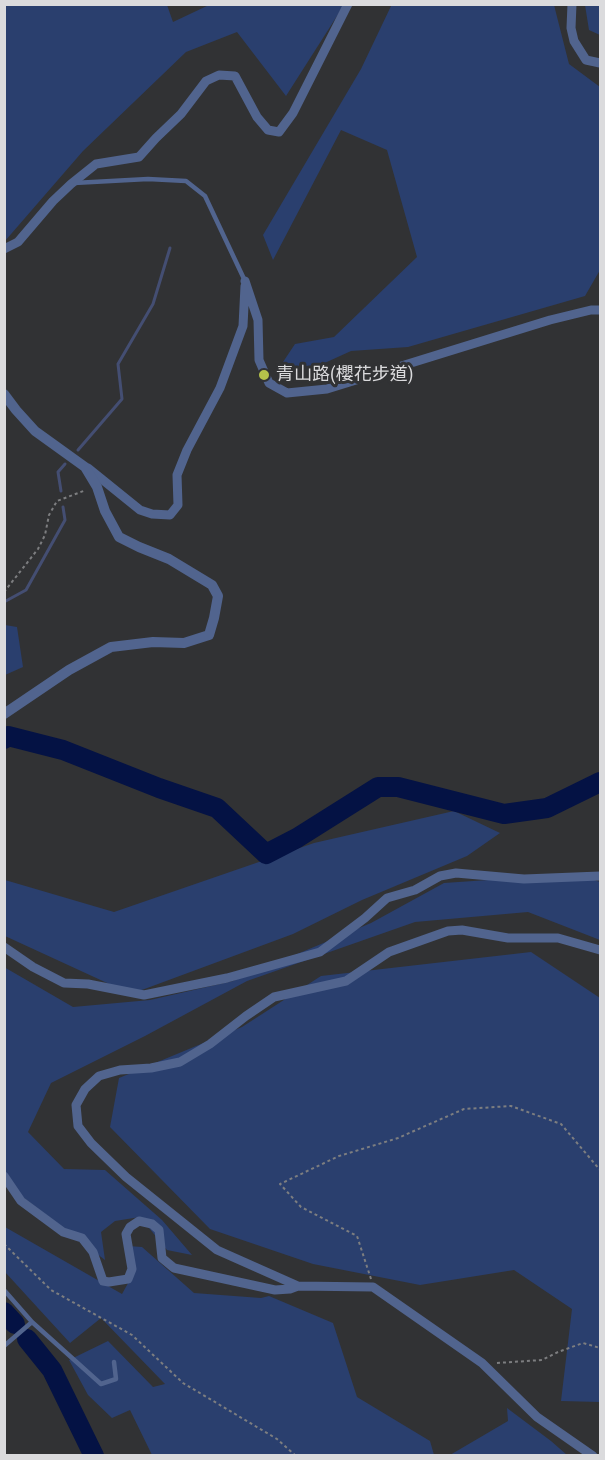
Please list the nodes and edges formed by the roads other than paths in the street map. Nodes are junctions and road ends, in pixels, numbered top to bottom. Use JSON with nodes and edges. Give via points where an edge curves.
{"nodes":[{"id":1,"x":348,"y":4,"type":"edge"},
{"id":2,"x":572,"y":4,"type":"edge"},
{"id":3,"x":600,"y":63,"type":"edge"},
{"id":4,"x":71,"y":184,"type":"junction"},
{"id":5,"x":4,"y":249,"type":"edge"},
{"id":6,"x":245,"y":281,"type":"junction"},
{"id":7,"x":600,"y":310,"type":"edge"},
{"id":8,"x":4,"y":394,"type":"edge"},
{"id":9,"x":85,"y":467,"type":"junction"},
{"id":10,"x":4,"y":714,"type":"edge"},
{"id":11,"x":600,"y":876,"type":"edge"},
{"id":12,"x":4,"y":947,"type":"edge"},
{"id":13,"x":600,"y":950,"type":"edge"},
{"id":14,"x":4,"y":1176,"type":"edge"},
{"id":15,"x":298,"y":1286,"type":"junction"},
{"id":16,"x":4,"y":1290,"type":"edge"},
{"id":17,"x":32,"y":1322,"type":"junction"},
{"id":18,"x":4,"y":1346,"type":"edge"},
{"id":19,"x":114,"y":1362,"type":"dead end"},
{"id":20,"x":592,"y":1455,"type":"edge"}],
"edges":[{"from":1,"to":4,"type":"street","via":[[279,132],[268,130],[257,117],[235,76],[219,75],[206,81],[181,114],[139,157],[96,164]]},
{"from":2,"to":3,"type":"street","via":[[574,41],[586,60]]},
{"from":4,"to":5,"type":"street","via":[[18,242]]},
{"from":4,"to":6,"type":"lane","via":[[186,181],[204,196]]},
{"from":6,"to":7,"type":"street","via":[[258,320],[259,360],[269,383],[287,393],[327,389],[550,320]]},
{"from":6,"to":9,"type":"street","via":[[243,327],[220,388],[177,475],[178,505],[170,515],[140,510]]},
{"from":8,"to":9,"type":"street","via":[[35,430]]},
{"from":9,"to":10,"type":"street","via":[[119,537],[169,559],[212,585],[218,596],[209,635],[184,643],[111,647]]},
{"from":11,"to":12,"type":"street","via":[[440,876],[415,890],[387,898],[320,952],[144,996],[64,983]]},
{"from":13,"to":15,"type":"street","via":[[558,938],[508,938],[448,931],[389,952],[346,981],[274,998],[180,1062],[120,1070],[99,1076],[85,1089],[76,1105],[78,1126],[126,1177],[217,1250]]},
{"from":14,"to":15,"type":"street","via":[[21,1201],[63,1232],[82,1238],[93,1252],[103,1281],[128,1279],[132,1269],[126,1234],[139,1221],[159,1230],[162,1258],[174,1268],[275,1290]]},
{"from":15,"to":20,"type":"street","via":[[373,1287],[482,1363],[537,1417]]},
{"from":16,"to":17,"type":"lane"},
{"from":17,"to":18,"type":"lane"},
{"from":17,"to":19,"type":"lane","via":[[101,1384],[116,1379]]}]}
